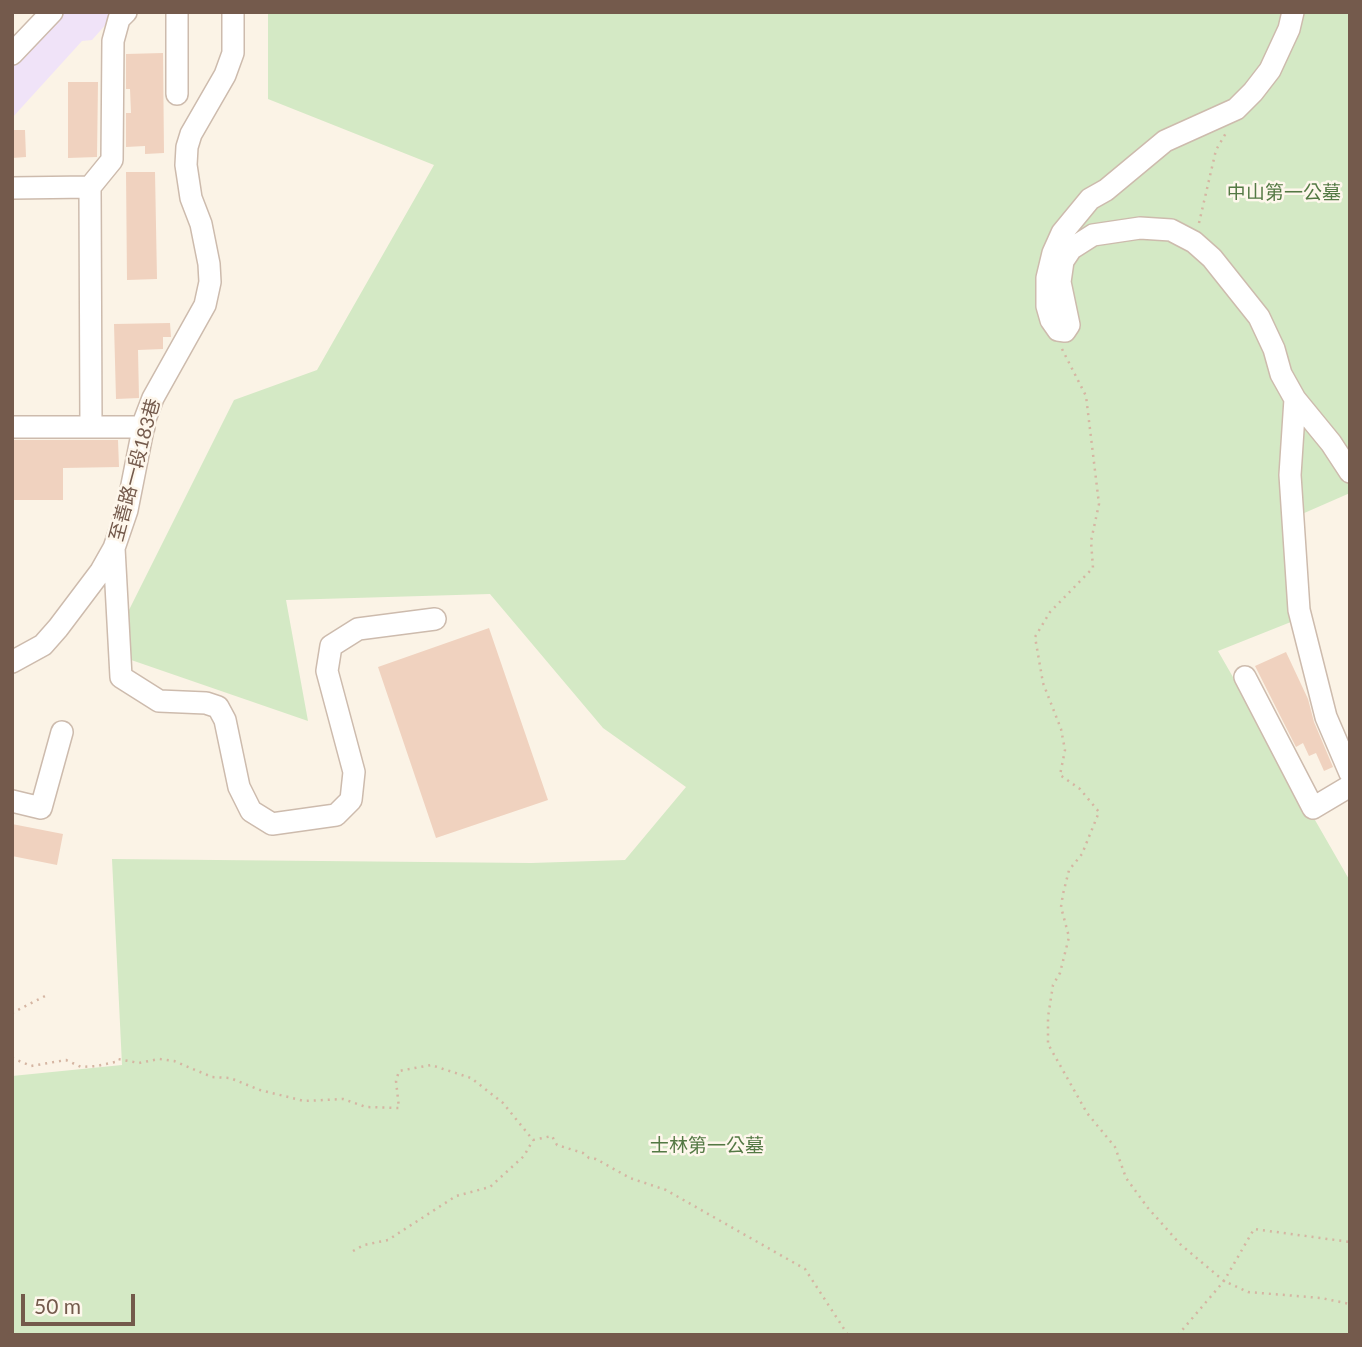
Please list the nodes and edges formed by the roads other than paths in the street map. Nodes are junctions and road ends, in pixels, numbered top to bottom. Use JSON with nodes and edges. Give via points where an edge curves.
{"nodes":[{"id":1,"x":52,"y":12,"type":"edge"},
{"id":2,"x":125,"y":12,"type":"edge"},
{"id":3,"x":177,"y":12,"type":"edge"},
{"id":4,"x":233,"y":12,"type":"edge"},
{"id":5,"x":1293,"y":12,"type":"edge"},
{"id":6,"x":12,"y":54,"type":"edge"},
{"id":7,"x":177,"y":94,"type":"dead end"},
{"id":8,"x":90,"y":187,"type":"junction"},
{"id":9,"x":12,"y":188,"type":"edge"},
{"id":10,"x":1295,"y":399,"type":"junction"},
{"id":11,"x":12,"y":427,"type":"edge"},
{"id":12,"x":91,"y":427,"type":"junction"},
{"id":13,"x":144,"y":427,"type":"junction"},
{"id":14,"x":1350,"y":472,"type":"edge"},
{"id":15,"x":114,"y":548,"type":"junction"},
{"id":16,"x":435,"y":619,"type":"dead end"},
{"id":17,"x":12,"y":662,"type":"edge"},
{"id":18,"x":1245,"y":677,"type":"dead end"},
{"id":19,"x":62,"y":732,"type":"dead end"},
{"id":20,"x":1350,"y":773,"type":"edge"},
{"id":21,"x":1350,"y":786,"type":"edge"},
{"id":22,"x":12,"y":801,"type":"edge"}],
"edges":[{"from":1,"to":6,"type":"street"},
{"from":2,"to":8,"type":"street","via":[[113,41],[112,160]]},
{"from":3,"to":7,"type":"street"},
{"from":4,"to":13,"type":"street","name":"至善路一段183巷","via":[[233,53],[187,147],[191,198],[209,264],[205,305],[153,398]]},
{"from":5,"to":10,"type":"street","via":[[1270,70],[1253,92],[1236,108],[1165,141],[1090,200],[1062,233],[1048,278],[1047,306],[1058,330],[1065,331],[1069,325],[1060,282],[1063,261],[1071,249],[1093,235],[1139,228],[1171,230],[1212,258],[1259,317]]},
{"from":8,"to":9,"type":"street"},
{"from":8,"to":12,"type":"street"},
{"from":10,"to":14,"type":"street"},
{"from":10,"to":20,"type":"street","via":[[1290,475],[1300,610],[1326,717]]},
{"from":11,"to":12,"type":"street"},
{"from":12,"to":13,"type":"street"},
{"from":13,"to":15,"type":"street","name":"至善路一段183巷"},
{"from":15,"to":16,"type":"street","via":[[121,677],[159,702],[218,707],[239,787],[251,811],[272,824],[335,815],[351,800],[354,772],[327,671],[331,646],[358,629]]},
{"from":15,"to":17,"type":"street","name":"至善路一段183巷","via":[[43,645]]},
{"from":18,"to":21,"type":"street","via":[[1313,808]]},
{"from":19,"to":22,"type":"street","via":[[41,808]]}]}
